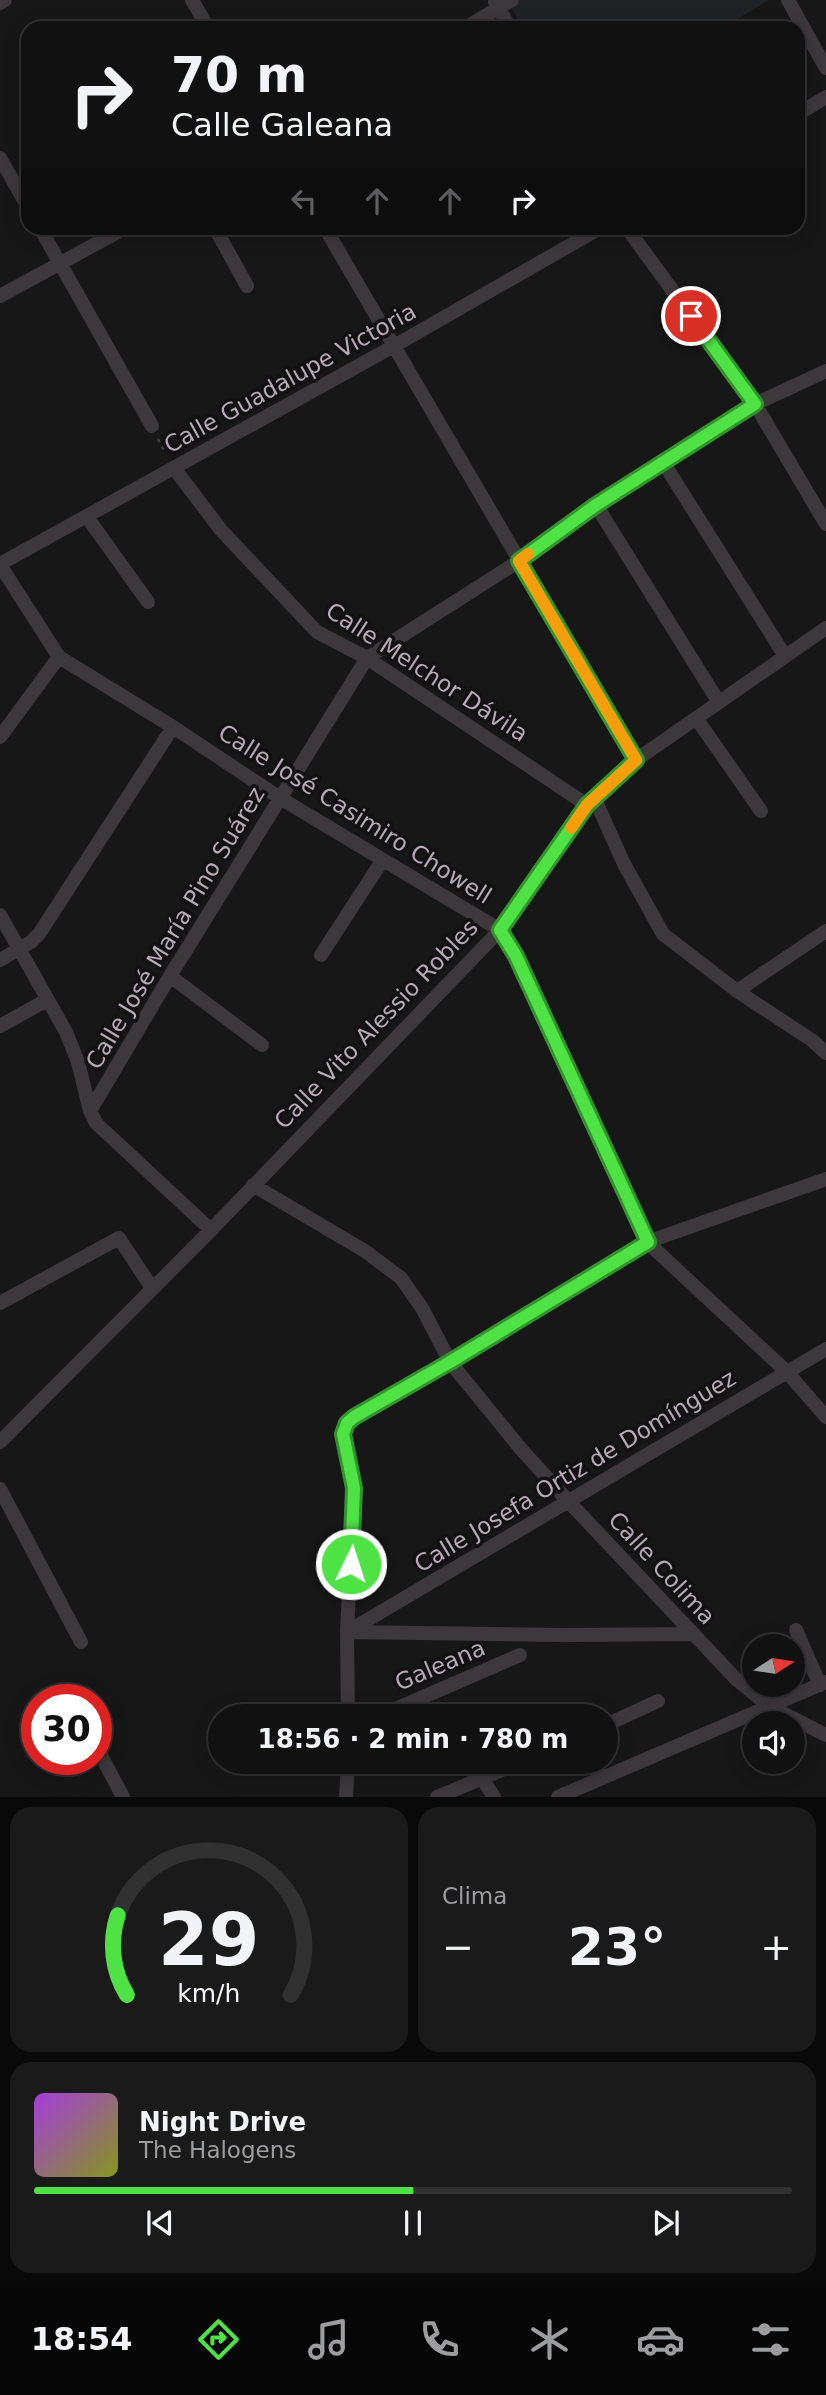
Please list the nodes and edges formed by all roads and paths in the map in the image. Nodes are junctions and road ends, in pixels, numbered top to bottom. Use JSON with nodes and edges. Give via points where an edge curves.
{"nodes":[{"id":1,"x":5,"y":0,"type":"edge"},
{"id":2,"x":192,"y":0,"type":"edge"},
{"id":3,"x":512,"y":0,"type":"edge"},
{"id":4,"x":788,"y":0,"type":"edge"},
{"id":5,"x":0,"y":3,"type":"edge"},
{"id":6,"x":496,"y":4,"type":"edge"},
{"id":7,"x":204,"y":21,"type":"edge"},
{"id":8,"x":474,"y":21,"type":"edge"},
{"id":9,"x":506,"y":21,"type":"edge"},
{"id":10,"x":800,"y":21,"type":"edge"},
{"id":11,"x":805,"y":30,"type":"edge"},
{"id":12,"x":826,"y":68,"type":"edge"},
{"id":13,"x":826,"y":97,"type":"edge"},
{"id":14,"x":805,"y":110,"type":"edge"},
{"id":15,"x":0,"y":158,"type":"edge"},
{"id":16,"x":21,"y":195,"type":"edge"},
{"id":17,"x":44,"y":235,"type":"edge"},
{"id":18,"x":112,"y":235,"type":"edge"},
{"id":19,"x":219,"y":235,"type":"edge"},
{"id":20,"x":329,"y":235,"type":"edge"},
{"id":21,"x":588,"y":235,"type":"edge"},
{"id":22,"x":632,"y":235,"type":"edge"},
{"id":23,"x":60,"y":263,"type":"junction"},
{"id":24,"x":247,"y":286,"type":"dead end"},
{"id":25,"x":0,"y":296,"type":"edge"},
{"id":26,"x":394,"y":346,"type":"junction"},
{"id":27,"x":826,"y":371,"type":"edge"},
{"id":28,"x":755,"y":404,"type":"junction"},
{"id":29,"x":152,"y":426,"type":"joint"},
{"id":30,"x":663,"y":462,"type":"junction"},
{"id":31,"x":174,"y":468,"type":"junction"},
{"id":32,"x":596,"y":505,"type":"junction"},
{"id":33,"x":87,"y":517,"type":"junction"},
{"id":34,"x":826,"y":524,"type":"edge"},
{"id":35,"x":519,"y":561,"type":"junction"},
{"id":36,"x":0,"y":565,"type":"edge"},
{"id":37,"x":148,"y":602,"type":"dead end"},
{"id":38,"x":826,"y":628,"type":"edge"},
{"id":39,"x":785,"y":656,"type":"junction"},
{"id":40,"x":59,"y":657,"type":"junction"},
{"id":41,"x":367,"y":658,"type":"junction"},
{"id":42,"x":718,"y":701,"type":"junction"},
{"id":43,"x":696,"y":718,"type":"junction"},
{"id":44,"x":173,"y":727,"type":"junction"},
{"id":45,"x":0,"y":737,"type":"edge"},
{"id":46,"x":636,"y":760,"type":"junction"},
{"id":47,"x":280,"y":798,"type":"junction"},
{"id":48,"x":590,"y":801,"type":"junction"},
{"id":49,"x":761,"y":811,"type":"dead end"},
{"id":50,"x":382,"y":861,"type":"junction"},
{"id":51,"x":0,"y":915,"type":"edge"},
{"id":52,"x":500,"y":930,"type":"junction"},
{"id":53,"x":826,"y":931,"type":"edge"},
{"id":54,"x":19,"y":949,"type":"junction"},
{"id":55,"x":321,"y":955,"type":"dead end"},
{"id":56,"x":0,"y":960,"type":"edge"},
{"id":57,"x":170,"y":976,"type":"junction"},
{"id":58,"x":737,"y":991,"type":"junction"},
{"id":59,"x":47,"y":1000,"type":"junction"},
{"id":60,"x":0,"y":1026,"type":"edge"},
{"id":61,"x":262,"y":1045,"type":"dead end"},
{"id":62,"x":826,"y":1053,"type":"edge"},
{"id":63,"x":90,"y":1111,"type":"junction"},
{"id":64,"x":826,"y":1179,"type":"edge"},
{"id":65,"x":253,"y":1185,"type":"junction"},
{"id":66,"x":211,"y":1230,"type":"junction"},
{"id":67,"x":648,"y":1242,"type":"junction"},
{"id":68,"x":152,"y":1288,"type":"junction"},
{"id":69,"x":0,"y":1304,"type":"edge"},
{"id":70,"x":826,"y":1349,"type":"edge"},
{"id":71,"x":450,"y":1362,"type":"junction"},
{"id":72,"x":787,"y":1371,"type":"junction"},
{"id":73,"x":826,"y":1417,"type":"edge"},
{"id":74,"x":0,"y":1420,"type":"edge"},
{"id":75,"x":4,"y":1438,"type":"edge"},
{"id":76,"x":0,"y":1489,"type":"edge"},
{"id":77,"x":569,"y":1502,"type":"junction"},
{"id":78,"x":796,"y":1630,"type":"dead end"},
{"id":79,"x":347,"y":1632,"type":"junction"},
{"id":80,"x":692,"y":1634,"type":"junction"},
{"id":81,"x":81,"y":1642,"type":"dead end"},
{"id":82,"x":520,"y":1655,"type":"dead end"},
{"id":83,"x":823,"y":1684,"type":"edge"},
{"id":84,"x":658,"y":1701,"type":"dead end"},
{"id":85,"x":348,"y":1704,"type":"edge"},
{"id":86,"x":407,"y":1704,"type":"edge"},
{"id":87,"x":769,"y":1706,"type":"junction"},
{"id":88,"x":618,"y":1719,"type":"edge"},
{"id":89,"x":826,"y":1735,"type":"edge"},
{"id":90,"x":347,"y":1774,"type":"edge"},
{"id":91,"x":496,"y":1774,"type":"edge"},
{"id":92,"x":111,"y":1775,"type":"edge"},
{"id":93,"x":483,"y":1780,"type":"junction"},
{"id":94,"x":123,"y":1797,"type":"edge"},
{"id":95,"x":346,"y":1797,"type":"edge"},
{"id":96,"x":438,"y":1797,"type":"edge"},
{"id":97,"x":494,"y":1797,"type":"edge"},
{"id":98,"x":558,"y":1797,"type":"edge"}],
"edges":[{"from":1,"to":5,"type":"street"},
{"from":2,"to":7,"type":"street"},
{"from":3,"to":6,"type":"street"},
{"from":4,"to":10,"type":"street"},
{"from":6,"to":8,"type":"street"},
{"from":6,"to":9,"type":"street"},
{"from":11,"to":12,"type":"street"},
{"from":13,"to":14,"type":"street"},
{"from":15,"to":16,"type":"street"},
{"from":17,"to":23,"type":"street"},
{"from":18,"to":23,"type":"street"},
{"from":19,"to":24,"type":"street"},
{"from":20,"to":26,"type":"street"},
{"from":21,"to":26,"type":"street","name":"Calle Guadalupe Victoria"},
{"from":22,"to":28,"type":"street"},
{"from":23,"to":25,"type":"street"},
{"from":23,"to":29,"type":"street"},
{"from":26,"to":31,"type":"street","name":"Calle Guadalupe Victoria"},
{"from":26,"to":35,"type":"street"},
{"from":27,"to":28,"type":"street","name":"Calle José María Pino Suárez"},
{"from":28,"to":30,"type":"street","name":"Calle José María Pino Suárez"},
{"from":28,"to":34,"type":"street"},
{"from":29,"to":31,"type":"path"},
{"from":30,"to":32,"type":"street","name":"Calle José María Pino Suárez"},
{"from":30,"to":39,"type":"street"},
{"from":31,"to":33,"type":"street","name":"Calle Guadalupe Victoria"},
{"from":31,"to":41,"type":"street","name":"Calle Melchor Dávila","via":[[221,530],[317,632]]},
{"from":32,"to":35,"type":"street","name":"Calle José María Pino Suárez"},
{"from":32,"to":42,"type":"street"},
{"from":33,"to":36,"type":"street","name":"Calle Guadalupe Victoria"},
{"from":33,"to":37,"type":"street"},
{"from":35,"to":41,"type":"street","name":"Calle José María Pino Suárez"},
{"from":35,"to":46,"type":"street"},
{"from":36,"to":40,"type":"street","name":"Calle José Casimiro Chowell"},
{"from":38,"to":39,"type":"street","name":"Calle Vito Alessio Robles"},
{"from":39,"to":42,"type":"street","name":"Calle Vito Alessio Robles"},
{"from":40,"to":44,"type":"street","name":"Calle José Casimiro Chowell"},
{"from":40,"to":45,"type":"street"},
{"from":41,"to":47,"type":"street","name":"Calle José María Pino Suárez"},
{"from":41,"to":48,"type":"street","name":"Calle Melchor Dávila"},
{"from":42,"to":43,"type":"street","name":"Calle Vito Alessio Robles"},
{"from":43,"to":46,"type":"street","name":"Calle Vito Alessio Robles"},
{"from":43,"to":49,"type":"street"},
{"from":44,"to":47,"type":"street","name":"Calle José Casimiro Chowell"},
{"from":44,"to":54,"type":"street","via":[[39,934]]},
{"from":46,"to":48,"type":"street","name":"Calle Vito Alessio Robles"},
{"from":47,"to":50,"type":"street","name":"Calle José Casimiro Chowell"},
{"from":47,"to":57,"type":"street","name":"Calle José María Pino Suárez"},
{"from":48,"to":52,"type":"street","name":"Calle Vito Alessio Robles"},
{"from":48,"to":58,"type":"street","via":[[663,934]]},
{"from":50,"to":52,"type":"street","name":"Calle José Casimiro Chowell"},
{"from":50,"to":55,"type":"street"},
{"from":51,"to":54,"type":"street"},
{"from":52,"to":65,"type":"street","name":"Calle Vito Alessio Robles"},
{"from":52,"to":67,"type":"street","name":"Calle José Casimiro Chowell"},
{"from":53,"to":58,"type":"street"},
{"from":54,"to":56,"type":"street"},
{"from":54,"to":59,"type":"street"},
{"from":57,"to":61,"type":"street"},
{"from":57,"to":63,"type":"street","name":"Calle José María Pino Suárez"},
{"from":58,"to":62,"type":"street"},
{"from":59,"to":60,"type":"street"},
{"from":59,"to":63,"type":"street","via":[[78,1062]]},
{"from":63,"to":66,"type":"street","via":[[96,1122]]},
{"from":64,"to":67,"type":"street"},
{"from":65,"to":66,"type":"street","name":"Calle Vito Alessio Robles"},
{"from":65,"to":71,"type":"street","name":"Calle Colima","via":[[365,1251],[401,1278]]},
{"from":66,"to":68,"type":"street","name":"Calle Vito Alessio Robles"},
{"from":67,"to":71,"type":"street"},
{"from":67,"to":72,"type":"street","name":"Calle José Casimiro Chowell"},
{"from":68,"to":69,"type":"street","via":[[119,1238]]},
{"from":68,"to":75,"type":"street","name":"Calle Vito Alessio Robles"},
{"from":70,"to":72,"type":"street","name":"Calle Josefa Ortiz de Domínguez"},
{"from":71,"to":77,"type":"street","name":"Calle Colima"},
{"from":71,"to":79,"type":"street","via":[[347,1423],[343,1434],[354,1488]]},
{"from":72,"to":73,"type":"street","name":"Calle José Casimiro Chowell"},
{"from":72,"to":77,"type":"street","name":"Calle Josefa Ortiz de Domínguez"},
{"from":74,"to":75,"type":"street"},
{"from":76,"to":81,"type":"street"},
{"from":77,"to":79,"type":"street","name":"Calle Josefa Ortiz de Domínguez"},
{"from":77,"to":80,"type":"street","name":"Calle Colima"},
{"from":78,"to":83,"type":"street"},
{"from":79,"to":80,"type":"street"},
{"from":79,"to":85,"type":"street"},
{"from":80,"to":87,"type":"street","name":"Calle Colima"},
{"from":82,"to":86,"type":"street","name":"Galeana"},
{"from":83,"to":87,"type":"street"},
{"from":84,"to":88,"type":"street"},
{"from":87,"to":89,"type":"street","name":"Calle Colima"},
{"from":87,"to":98,"type":"street"},
{"from":90,"to":95,"type":"street"},
{"from":91,"to":93,"type":"street"},
{"from":92,"to":94,"type":"street"},
{"from":93,"to":96,"type":"street"},
{"from":93,"to":97,"type":"street"}]}
